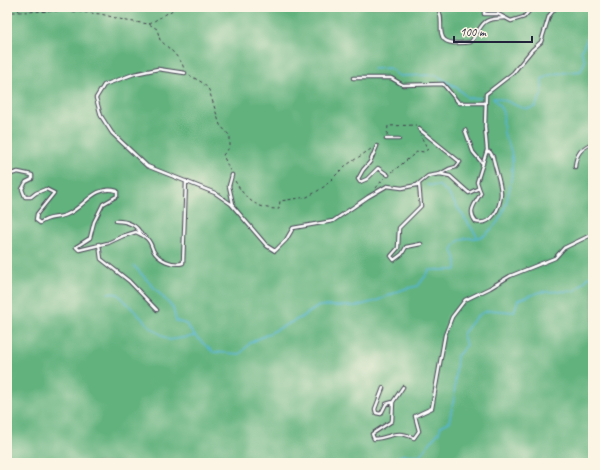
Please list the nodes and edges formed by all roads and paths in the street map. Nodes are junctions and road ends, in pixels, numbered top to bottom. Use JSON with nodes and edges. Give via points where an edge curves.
{"nodes":[{"id":1,"x":21,"y":7,"type":"edge"},
{"id":2,"x":72,"y":7,"type":"edge"},
{"id":3,"x":178,"y":7,"type":"edge"},
{"id":4,"x":438,"y":7,"type":"edge"},
{"id":5,"x":495,"y":7,"type":"edge"},
{"id":6,"x":538,"y":7,"type":"edge"},
{"id":7,"x":556,"y":7,"type":"edge"},
{"id":8,"x":18,"y":12,"type":"junction"},
{"id":9,"x":74,"y":12,"type":"junction"},
{"id":10,"x":7,"y":14,"type":"edge"},
{"id":11,"x":505,"y":18,"type":"junction"},
{"id":12,"x":149,"y":24,"type":"junction"},
{"id":13,"x":185,"y":73,"type":"junction"},
{"id":14,"x":353,"y":78,"type":"dead end"},
{"id":15,"x":486,"y":103,"type":"junction"},
{"id":16,"x":419,"y":129,"type":"junction"},
{"id":17,"x":465,"y":130,"type":"dead end"},
{"id":18,"x":386,"y":139,"type":"joint"},
{"id":19,"x":399,"y":139,"type":"dead end"},
{"id":20,"x":593,"y":143,"type":"edge"},
{"id":21,"x":377,"y":146,"type":"joint"},
{"id":22,"x":487,"y":152,"type":"junction"},
{"id":23,"x":483,"y":164,"type":"junction"},
{"id":24,"x":575,"y":167,"type":"dead end"},
{"id":25,"x":440,"y":174,"type":"junction"},
{"id":26,"x":7,"y":175,"type":"edge"},
{"id":27,"x":232,"y":175,"type":"junction"},
{"id":28,"x":388,"y":175,"type":"junction"},
{"id":29,"x":186,"y":181,"type":"junction"},
{"id":30,"x":419,"y":184,"type":"junction"},
{"id":31,"x":479,"y":188,"type":"junction"},
{"id":32,"x":375,"y":192,"type":"junction"},
{"id":33,"x":233,"y":206,"type":"junction"},
{"id":34,"x":116,"y":221,"type":"dead end"},
{"id":35,"x":593,"y":234,"type":"edge"},
{"id":36,"x":142,"y":235,"type":"junction"},
{"id":37,"x":99,"y":244,"type":"junction"},
{"id":38,"x":421,"y":244,"type":"dead end"},
{"id":39,"x":157,"y":310,"type":"dead end"},
{"id":40,"x":383,"y":388,"type":"dead end"},
{"id":41,"x":403,"y":388,"type":"dead end"},
{"id":42,"x":393,"y":402,"type":"junction"}],
"edges":[{"from":1,"to":8,"type":"path"},
{"from":2,"to":9,"type":"path"},
{"from":3,"to":12,"type":"path"},
{"from":4,"to":11,"type":"lane","via":[[440,33],[445,40],[452,42],[471,42],[481,25],[489,19]]},
{"from":5,"to":11,"type":"lane","via":[[484,11],[484,14],[498,14]]},
{"from":6,"to":11,"type":"lane","via":[[531,9],[524,17],[511,21]]},
{"from":7,"to":15,"type":"lane","via":[[549,16],[541,42],[513,73],[486,94]]},
{"from":8,"to":9,"type":"path"},
{"from":8,"to":10,"type":"path"},
{"from":9,"to":12,"type":"path","via":[[101,14]]},
{"from":12,"to":13,"type":"path","via":[[157,29],[160,40],[182,63]]},
{"from":13,"to":27,"type":"path","via":[[203,83],[209,90],[220,125],[230,136],[230,147],[223,155]]},
{"from":13,"to":29,"type":"lane","via":[[158,69],[134,74],[104,85],[96,98],[101,116],[112,133],[129,150],[147,166]]},
{"from":14,"to":15,"type":"lane","via":[[391,78],[403,85],[443,84],[459,102]]},
{"from":15,"to":22,"type":"lane"},
{"from":16,"to":18,"type":"path","via":[[415,125],[388,126]]},
{"from":16,"to":25,"type":"lane","via":[[460,162],[456,167]]},
{"from":16,"to":28,"type":"path","via":[[420,138],[428,149],[424,152],[418,151]]},
{"from":17,"to":23,"type":"lane","via":[[472,152]]},
{"from":18,"to":19,"type":"lane"},
{"from":20,"to":24,"type":"lane","via":[[584,147],[576,157]]},
{"from":21,"to":27,"type":"path","via":[[346,166],[316,192],[307,197],[280,201],[279,209],[266,209],[251,202]]},
{"from":21,"to":28,"type":"lane","via":[[358,179],[360,182],[367,179],[378,168]]},
{"from":22,"to":23,"type":"lane"},
{"from":22,"to":31,"type":"lane","via":[[493,157],[501,193],[496,210],[486,222],[476,222],[471,216],[471,210],[481,193]]},
{"from":23,"to":31,"type":"lane","via":[[477,182]]},
{"from":25,"to":30,"type":"lane","via":[[428,176]]},
{"from":25,"to":31,"type":"lane","via":[[450,176],[469,193]]},
{"from":26,"to":37,"type":"lane","via":[[18,172],[32,175],[32,179],[22,189],[25,198],[31,198],[46,189],[54,193],[37,214],[36,220],[40,223],[46,218],[66,215],[99,192],[107,189],[117,190],[117,196],[103,204],[90,238],[76,247],[79,250]]},
{"from":27,"to":33,"type":"lane","via":[[229,186]]},
{"from":28,"to":32,"type":"path"},
{"from":29,"to":33,"type":"lane","via":[[215,192]]},
{"from":29,"to":36,"type":"lane","via":[[183,263],[169,263],[157,256]]},
{"from":30,"to":32,"type":"lane","via":[[402,188],[387,186]]},
{"from":30,"to":38,"type":"lane","via":[[421,206],[399,228],[398,248],[391,256],[394,260],[402,254],[406,246]]},
{"from":32,"to":33,"type":"lane","via":[[334,221],[293,228],[275,251],[267,246]]},
{"from":34,"to":36,"type":"lane","via":[[130,223],[138,228]]},
{"from":35,"to":42,"type":"lane","via":[[564,248],[556,258],[510,276],[465,300],[452,317],[445,335],[432,408],[416,416],[419,431],[414,438],[404,433],[374,439],[372,434],[392,421]]},
{"from":36,"to":37,"type":"lane","via":[[136,232],[129,233],[108,243]]},
{"from":37,"to":39,"type":"lane","via":[[101,259],[129,281]]},
{"from":40,"to":42,"type":"lane","via":[[375,409],[376,413],[381,414],[386,404]]},
{"from":41,"to":42,"type":"lane"}]}
